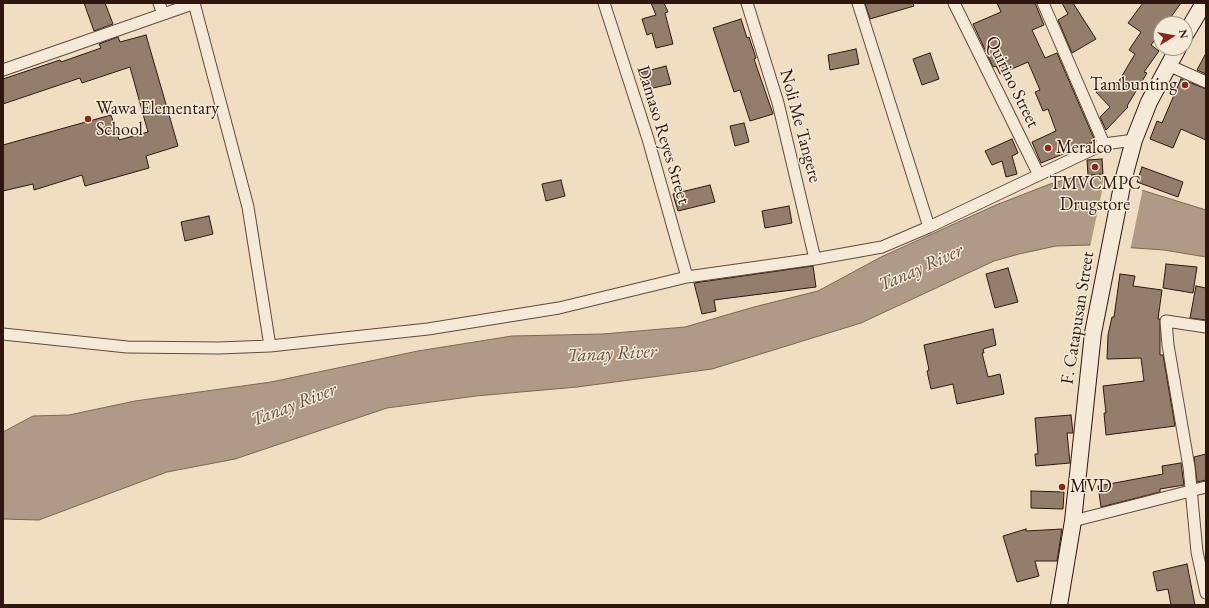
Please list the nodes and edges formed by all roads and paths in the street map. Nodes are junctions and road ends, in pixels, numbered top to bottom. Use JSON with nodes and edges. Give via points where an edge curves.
{"nodes":[{"id":1,"x":159,"y":3,"type":"edge"},
{"id":2,"x":195,"y":3,"type":"edge"},
{"id":3,"x":604,"y":3,"type":"edge"},
{"id":4,"x":747,"y":3,"type":"edge"},
{"id":5,"x":858,"y":3,"type":"edge"},
{"id":6,"x":954,"y":3,"type":"edge"},
{"id":7,"x":1043,"y":3,"type":"edge"},
{"id":8,"x":1204,"y":3,"type":"edge"},
{"id":9,"x":163,"y":14,"type":"junction"},
{"id":10,"x":1193,"y":22,"type":"edge"},
{"id":11,"x":1173,"y":56,"type":"edge"},
{"id":12,"x":1168,"y":65,"type":"junction"},
{"id":13,"x":3,"y":70,"type":"edge"},
{"id":14,"x":1206,"y":82,"type":"edge"},
{"id":15,"x":1134,"y":140,"type":"junction"},
{"id":16,"x":1104,"y":144,"type":"junction"},
{"id":17,"x":1039,"y":175,"type":"junction"},
{"id":18,"x":929,"y":227,"type":"junction"},
{"id":19,"x":815,"y":259,"type":"junction"},
{"id":20,"x":687,"y":277,"type":"junction"},
{"id":21,"x":1206,"y":327,"type":"edge"},
{"id":22,"x":3,"y":334,"type":"edge"},
{"id":23,"x":270,"y":346,"type":"junction"},
{"id":24,"x":1206,"y":487,"type":"edge"},
{"id":25,"x":1191,"y":490,"type":"junction"},
{"id":26,"x":1073,"y":521,"type":"junction"},
{"id":27,"x":1206,"y":593,"type":"edge"},
{"id":28,"x":1059,"y":605,"type":"edge"}],
"edges":[{"from":1,"to":9,"type":"street"},
{"from":2,"to":9,"type":"street"},
{"from":2,"to":23,"type":"street","via":[[248,207]]},
{"from":3,"to":20,"type":"street","name":"Damaso Reyes Street","via":[[648,139]]},
{"from":4,"to":19,"type":"street","name":"Noli Me Tangere","via":[[778,103]]},
{"from":5,"to":18,"type":"street"},
{"from":6,"to":17,"type":"street","name":"Quirino Street"},
{"from":7,"to":16,"type":"street"},
{"from":8,"to":10,"type":"main road"},
{"from":9,"to":13,"type":"street"},
{"from":11,"to":12,"type":"main road","name":"F. Catapusan Street"},
{"from":12,"to":14,"type":"street"},
{"from":12,"to":15,"type":"main road","name":"F. Catapusan Street"},
{"from":15,"to":16,"type":"street"},
{"from":15,"to":26,"type":"main road","name":"F. Catapusan Street","via":[[1123,181],[1093,333]]},
{"from":16,"to":17,"type":"street"},
{"from":17,"to":18,"type":"street"},
{"from":18,"to":19,"type":"street","via":[[882,247]]},
{"from":19,"to":20,"type":"street"},
{"from":20,"to":23,"type":"street","via":[[544,310],[428,329]]},
{"from":21,"to":25,"type":"street","via":[[1166,321]]},
{"from":22,"to":23,"type":"street","via":[[127,347],[207,349]]},
{"from":24,"to":25,"type":"street"},
{"from":25,"to":26,"type":"street"},
{"from":25,"to":27,"type":"street","via":[[1197,552]]},
{"from":26,"to":28,"type":"main road","name":"F. Catapusan Street"}]}
